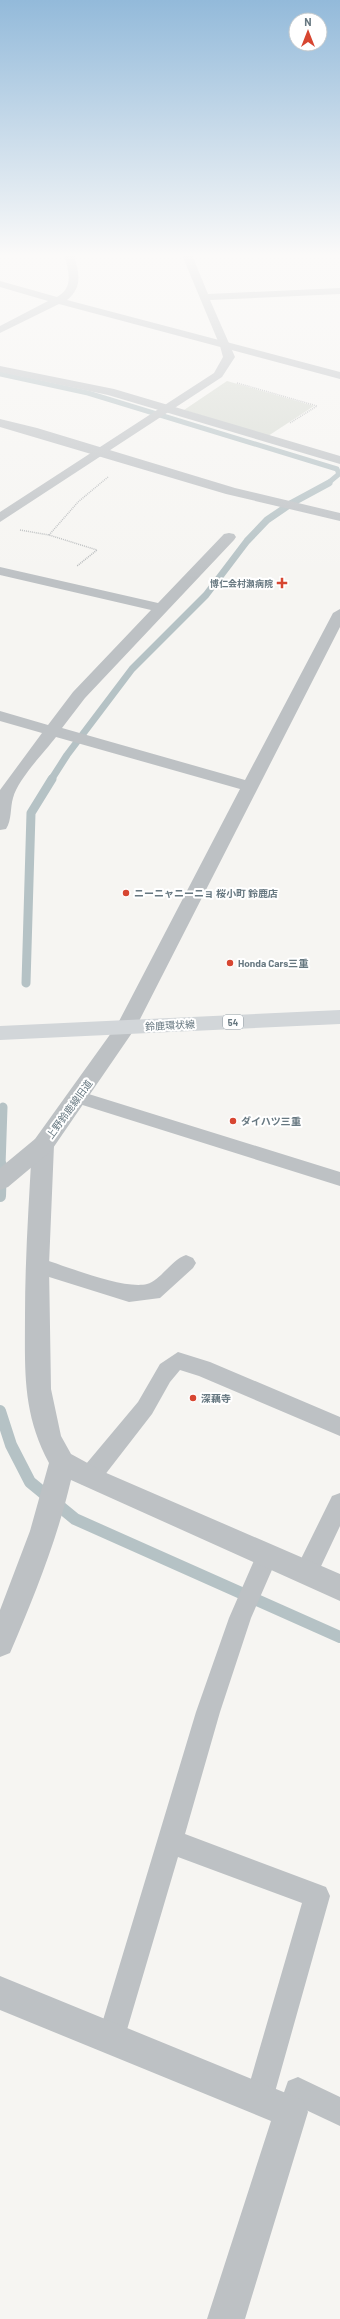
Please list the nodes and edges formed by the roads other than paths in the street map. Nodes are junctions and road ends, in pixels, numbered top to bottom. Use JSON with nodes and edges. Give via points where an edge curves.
{"nodes":[{"id":1,"x":225,"y":363,"type":"edge"},
{"id":2,"x":291,"y":363,"type":"edge"},
{"id":3,"x":0,"y":369,"type":"edge"},
{"id":4,"x":340,"y":376,"type":"edge"},
{"id":5,"x":166,"y":410,"type":"junction"},
{"id":6,"x":0,"y":423,"type":"edge"},
{"id":7,"x":101,"y":452,"type":"junction"},
{"id":8,"x":340,"y":460,"type":"edge"},
{"id":9,"x":340,"y":517,"type":"edge"},
{"id":10,"x":0,"y":518,"type":"edge"},
{"id":11,"x":229,"y":537,"type":"dead end"},
{"id":12,"x":0,"y":571,"type":"edge"},
{"id":13,"x":160,"y":608,"type":"junction"},
{"id":14,"x":340,"y":613,"type":"edge"},
{"id":15,"x":0,"y":716,"type":"edge"},
{"id":16,"x":58,"y":732,"type":"junction"},
{"id":17,"x":251,"y":787,"type":"junction"},
{"id":18,"x":0,"y":825,"type":"edge"},
{"id":19,"x":340,"y":1017,"type":"edge"},
{"id":20,"x":126,"y":1027,"type":"junction"},
{"id":21,"x":0,"y":1033,"type":"edge"},
{"id":22,"x":79,"y":1097,"type":"junction"},
{"id":23,"x":43,"y":1145,"type":"junction"},
{"id":24,"x":340,"y":1179,"type":"edge"},
{"id":25,"x":0,"y":1181,"type":"edge"},
{"id":26,"x":186,"y":1263,"type":"dead end"},
{"id":27,"x":37,"y":1265,"type":"junction"},
{"id":28,"x":340,"y":1427,"type":"edge"},
{"id":29,"x":60,"y":1469,"type":"junction"},
{"id":30,"x":89,"y":1477,"type":"junction"},
{"id":31,"x":340,"y":1503,"type":"edge"},
{"id":32,"x":264,"y":1564,"type":"junction"},
{"id":33,"x":306,"y":1573,"type":"junction"},
{"id":34,"x":340,"y":1588,"type":"edge"},
{"id":35,"x":0,"y":1643,"type":"edge"},
{"id":36,"x":169,"y":1841,"type":"junction"},
{"id":37,"x":0,"y":1994,"type":"edge"},
{"id":38,"x":111,"y":2040,"type":"junction"},
{"id":39,"x":259,"y":2099,"type":"junction"},
{"id":40,"x":291,"y":2112,"type":"junction"},
{"id":41,"x":340,"y":2112,"type":"edge"},
{"id":42,"x":226,"y":2319,"type":"edge"}],
"edges":[{"from":1,"to":5,"type":"street","via":[[218,375]]},
{"from":2,"to":4,"type":"street"},
{"from":3,"to":5,"type":"street","via":[[110,392]]},
{"from":5,"to":7,"type":"street"},
{"from":5,"to":8,"type":"street"},
{"from":6,"to":7,"type":"street"},
{"from":7,"to":9,"type":"street","via":[[277,503]]},
{"from":7,"to":10,"type":"street"},
{"from":11,"to":13,"type":"street"},
{"from":12,"to":13,"type":"street"},
{"from":13,"to":16,"type":"street","via":[[79,695]]},
{"from":14,"to":17,"type":"street","name":"上野鈴鹿線旧道"},
{"from":15,"to":16,"type":"street"},
{"from":16,"to":17,"type":"street"},
{"from":16,"to":18,"type":"street","via":[[11,785],[4,798]]},
{"from":17,"to":20,"type":"street","name":"上野鈴鹿線旧道"},
{"from":19,"to":20,"type":"main road","name":"鈴鹿環状線","number":"54"},
{"from":20,"to":21,"type":"main road","name":"鈴鹿環状線","number":"54"},
{"from":20,"to":22,"type":"street","name":"上野鈴鹿線旧道"},
{"from":22,"to":23,"type":"street","name":"上野鈴鹿線旧道"},
{"from":22,"to":24,"type":"lane"},
{"from":23,"to":25,"type":"street","name":"上野鈴鹿線旧道"},
{"from":23,"to":27,"type":"street"},
{"from":26,"to":27,"type":"lane","via":[[153,1292],[129,1294]]},
{"from":27,"to":29,"type":"street","via":[[38,1389],[49,1438]]},
{"from":28,"to":30,"type":"lane","via":[[203,1368],[178,1361],[168,1366],[146,1406],[108,1458]]},
{"from":29,"to":30,"type":"street"},
{"from":29,"to":35,"type":"street","via":[[22,1593]]},
{"from":30,"to":32,"type":"street"},
{"from":31,"to":33,"type":"lane"},
{"from":32,"to":33,"type":"street"},
{"from":32,"to":36,"type":"lane","via":[[240,1618]]},
{"from":33,"to":34,"type":"street"},
{"from":36,"to":38,"type":"lane"},
{"from":36,"to":39,"type":"lane","via":[[316,1896]]},
{"from":37,"to":38,"type":"street"},
{"from":38,"to":39,"type":"street"},
{"from":39,"to":40,"type":"street"},
{"from":40,"to":41,"type":"lane","via":[[298,2091]]},
{"from":40,"to":42,"type":"street"}]}
